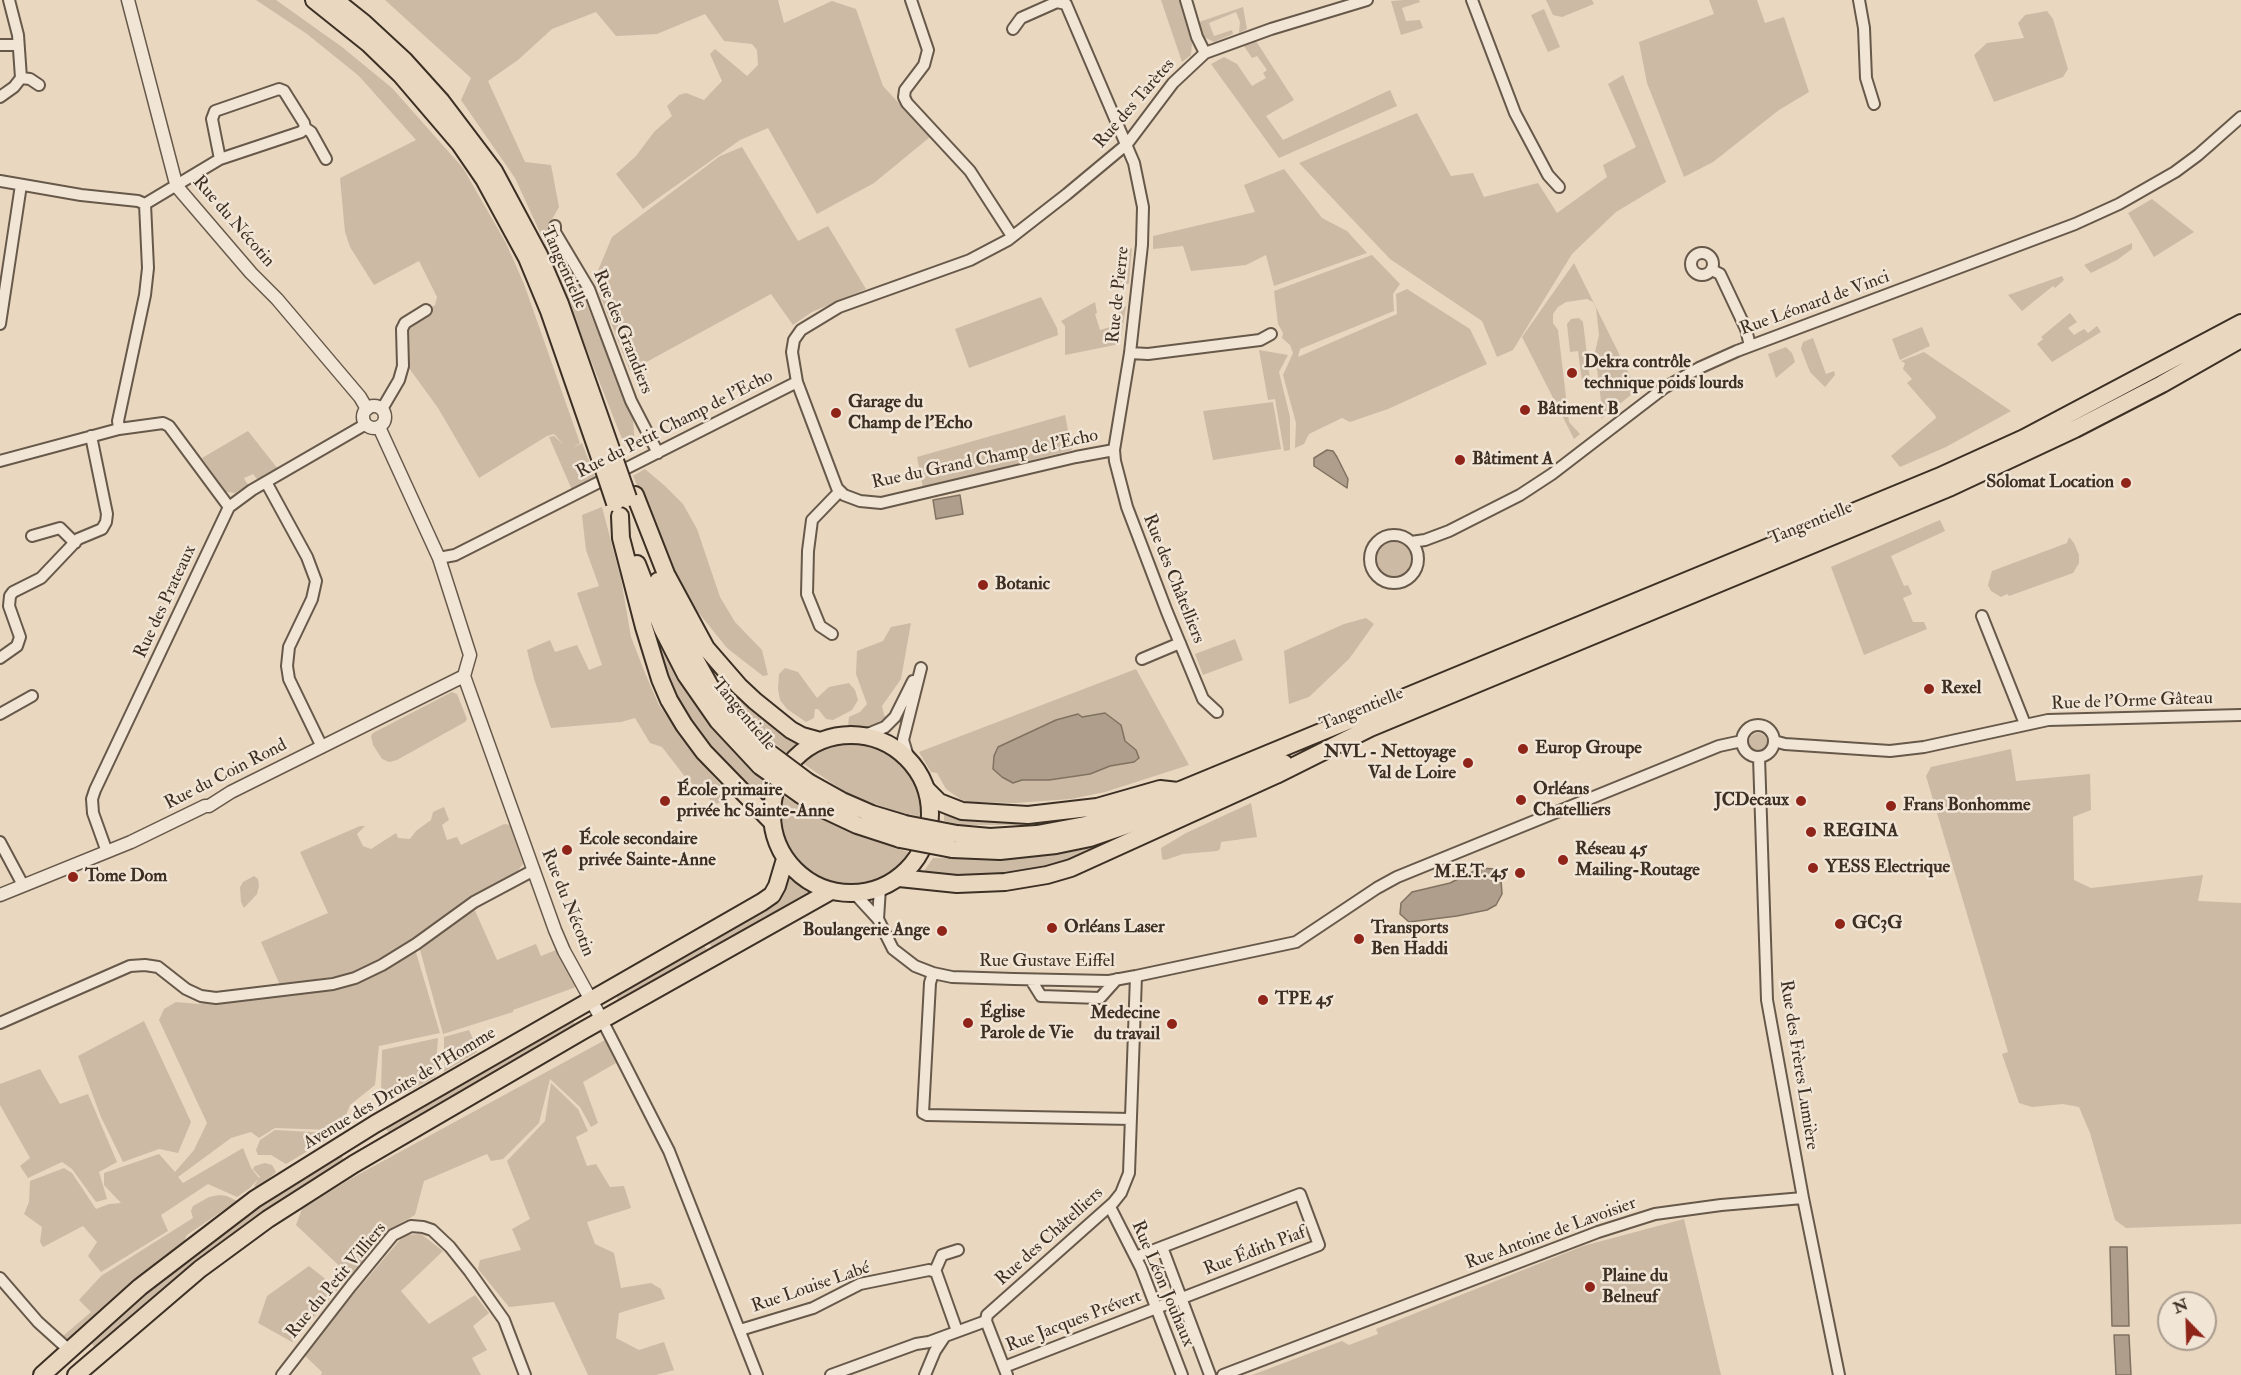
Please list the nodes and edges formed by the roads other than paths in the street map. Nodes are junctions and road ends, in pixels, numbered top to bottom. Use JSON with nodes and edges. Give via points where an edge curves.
{"nodes":[{"id":1,"x":9,"y":0,"type":"edge"},
{"id":2,"x":128,"y":0,"type":"edge"},
{"id":3,"x":314,"y":0,"type":"edge"},
{"id":4,"x":335,"y":0,"type":"edge"},
{"id":5,"x":911,"y":0,"type":"edge"},
{"id":6,"x":1186,"y":0,"type":"edge"},
{"id":7,"x":1367,"y":0,"type":"edge"},
{"id":8,"x":1472,"y":0,"type":"edge"},
{"id":9,"x":1859,"y":0,"type":"edge"},
{"id":10,"x":1013,"y":29,"type":"dead end"},
{"id":11,"x":0,"y":45,"type":"edge"},
{"id":12,"x":18,"y":45,"type":"junction"},
{"id":13,"x":1205,"y":53,"type":"junction"},
{"id":14,"x":21,"y":78,"type":"junction"},
{"id":15,"x":39,"y":84,"type":"dead end"},
{"id":16,"x":0,"y":97,"type":"edge"},
{"id":17,"x":1874,"y":104,"type":"dead end"},
{"id":18,"x":2241,"y":117,"type":"edge"},
{"id":19,"x":305,"y":128,"type":"junction"},
{"id":20,"x":1127,"y":144,"type":"junction"},
{"id":21,"x":220,"y":159,"type":"junction"},
{"id":22,"x":326,"y":159,"type":"dead end"},
{"id":23,"x":0,"y":181,"type":"edge"},
{"id":24,"x":21,"y":185,"type":"junction"},
{"id":25,"x":177,"y":185,"type":"junction"},
{"id":26,"x":1559,"y":187,"type":"dead end"},
{"id":27,"x":146,"y":204,"type":"junction"},
{"id":28,"x":555,"y":226,"type":"dead end"},
{"id":29,"x":1012,"y":236,"type":"junction"},
{"id":30,"x":1712,"y":270,"type":"dead end"},
{"id":31,"x":426,"y":310,"type":"dead end"},
{"id":32,"x":2241,"y":311,"type":"edge"},
{"id":33,"x":2241,"y":323,"type":"edge"},
{"id":34,"x":0,"y":324,"type":"edge"},
{"id":35,"x":1271,"y":334,"type":"dead end"},
{"id":36,"x":2241,"y":339,"type":"edge"},
{"id":37,"x":1750,"y":346,"type":"junction"},
{"id":38,"x":2241,"y":350,"type":"edge"},
{"id":39,"x":1130,"y":353,"type":"junction"},
{"id":40,"x":797,"y":382,"type":"junction"},
{"id":41,"x":2162,"y":384,"type":"junction"},
{"id":42,"x":365,"y":405,"type":"junction"},
{"id":43,"x":383,"y":407,"type":"junction"},
{"id":44,"x":2078,"y":411,"type":"junction"},
{"id":45,"x":363,"y":426,"type":"junction"},
{"id":46,"x":118,"y":429,"type":"junction"},
{"id":47,"x":380,"y":430,"type":"junction"},
{"id":48,"x":92,"y":436,"type":"junction"},
{"id":49,"x":1114,"y":450,"type":"junction"},
{"id":50,"x":658,"y":453,"type":"junction"},
{"id":51,"x":606,"y":455,"type":"junction"},
{"id":52,"x":0,"y":459,"type":"edge"},
{"id":53,"x":266,"y":482,"type":"junction"},
{"id":54,"x":840,"y":491,"type":"junction"},
{"id":55,"x":625,"y":503,"type":"junction"},
{"id":56,"x":229,"y":507,"type":"junction"},
{"id":57,"x":1449,"y":531,"type":"junction"},
{"id":58,"x":32,"y":536,"type":"dead end"},
{"id":59,"x":1411,"y":542,"type":"junction"},
{"id":60,"x":75,"y":543,"type":"junction"},
{"id":61,"x":439,"y":558,"type":"junction"},
{"id":62,"x":1418,"y":559,"type":"junction"},
{"id":63,"x":1982,"y":616,"type":"dead end"},
{"id":64,"x":832,"y":634,"type":"dead end"},
{"id":65,"x":1180,"y":643,"type":"junction"},
{"id":66,"x":0,"y":658,"type":"edge"},
{"id":67,"x":1142,"y":659,"type":"dead end"},
{"id":68,"x":464,"y":676,"type":"junction"},
{"id":69,"x":32,"y":696,"type":"dead end"},
{"id":70,"x":1217,"y":712,"type":"dead end"},
{"id":71,"x":0,"y":714,"type":"edge"},
{"id":72,"x":2241,"y":716,"type":"edge"},
{"id":73,"x":2025,"y":724,"type":"junction"},
{"id":74,"x":1370,"y":728,"type":"junction"},
{"id":75,"x":863,"y":736,"type":"junction"},
{"id":76,"x":820,"y":741,"type":"junction"},
{"id":77,"x":1742,"y":741,"type":"junction"},
{"id":78,"x":1774,"y":741,"type":"junction"},
{"id":79,"x":322,"y":747,"type":"junction"},
{"id":80,"x":1759,"y":757,"type":"junction"},
{"id":81,"x":909,"y":760,"type":"junction"},
{"id":82,"x":927,"y":790,"type":"junction"},
{"id":83,"x":1178,"y":791,"type":"junction"},
{"id":84,"x":772,"y":822,"type":"junction"},
{"id":85,"x":0,"y":842,"type":"edge"},
{"id":86,"x":955,"y":842,"type":"junction"},
{"id":87,"x":107,"y":852,"type":"junction"},
{"id":88,"x":785,"y":859,"type":"junction"},
{"id":89,"x":534,"y":870,"type":"junction"},
{"id":90,"x":898,"y":878,"type":"junction"},
{"id":91,"x":23,"y":885,"type":"junction"},
{"id":92,"x":880,"y":888,"type":"junction"},
{"id":93,"x":831,"y":891,"type":"junction"},
{"id":94,"x":855,"y":894,"type":"junction"},
{"id":95,"x":0,"y":895,"type":"edge"},
{"id":96,"x":878,"y":919,"type":"junction"},
{"id":97,"x":933,"y":973,"type":"junction"},
{"id":98,"x":1136,"y":976,"type":"junction"},
{"id":99,"x":1117,"y":979,"type":"junction"},
{"id":100,"x":1031,"y":980,"type":"junction"},
{"id":101,"x":591,"y":1000,"type":"junction"},
{"id":102,"x":602,"y":1020,"type":"junction"},
{"id":103,"x":0,"y":1023,"type":"edge"},
{"id":104,"x":1131,"y":1119,"type":"junction"},
{"id":105,"x":357,"y":1135,"type":"junction"},
{"id":106,"x":369,"y":1156,"type":"junction"},
{"id":107,"x":1803,"y":1198,"type":"junction"},
{"id":108,"x":1110,"y":1206,"type":"junction"},
{"id":109,"x":1162,"y":1247,"type":"junction"},
{"id":110,"x":958,"y":1250,"type":"dead end"},
{"id":111,"x":1136,"y":1257,"type":"junction"},
{"id":112,"x":935,"y":1271,"type":"junction"},
{"id":113,"x":0,"y":1278,"type":"edge"},
{"id":114,"x":1181,"y":1299,"type":"junction"},
{"id":115,"x":1156,"y":1308,"type":"junction"},
{"id":116,"x":986,"y":1321,"type":"junction"},
{"id":117,"x":740,"y":1330,"type":"junction"},
{"id":118,"x":957,"y":1331,"type":"junction"},
{"id":119,"x":945,"y":1336,"type":"junction"},
{"id":120,"x":69,"y":1350,"type":"junction"},
{"id":121,"x":1006,"y":1371,"type":"edge"},
{"id":122,"x":84,"y":1373,"type":"edge"},
{"id":123,"x":42,"y":1375,"type":"edge"},
{"id":124,"x":282,"y":1375,"type":"edge"},
{"id":125,"x":525,"y":1375,"type":"edge"},
{"id":126,"x":757,"y":1375,"type":"edge"},
{"id":127,"x":831,"y":1375,"type":"edge"},
{"id":128,"x":925,"y":1375,"type":"edge"},
{"id":129,"x":1182,"y":1375,"type":"edge"},
{"id":130,"x":1210,"y":1375,"type":"edge"},
{"id":131,"x":1223,"y":1375,"type":"edge"},
{"id":132,"x":1839,"y":1375,"type":"edge"}],
"edges":[{"from":1,"to":12,"type":"street"},
{"from":2,"to":25,"type":"street","name":"Rue du Nécotin"},
{"from":3,"to":51,"type":"main road","name":"Tangentielle","via":[[401,75],[484,179],[527,258]]},
{"from":4,"to":51,"type":"main road","name":"Tangentielle","via":[[404,60],[494,171],[560,304]]},
{"from":5,"to":29,"type":"street","via":[[927,50],[924,65],[904,97],[970,171]]},
{"from":6,"to":13,"type":"street"},
{"from":7,"to":13,"type":"street","name":"Rue des Tarètes","via":[[1271,28]]},
{"from":8,"to":26,"type":"street","via":[[1515,113],[1548,175]]},
{"from":9,"to":17,"type":"street","via":[[1866,78]]},
{"from":10,"to":20,"type":"street","name":"Rue de Pierre","via":[[1021,18],[1057,2],[1066,4]]},
{"from":11,"to":12,"type":"street"},
{"from":12,"to":14,"type":"street"},
{"from":13,"to":20,"type":"street","name":"Rue des Tarètes","via":[[1173,83]]},
{"from":14,"to":15,"type":"street"},
{"from":14,"to":16,"type":"street"},
{"from":18,"to":37,"type":"street","name":"Rue Léonard de Vinci","via":[[2175,172],[2119,204]]},
{"from":19,"to":21,"type":"street"},
{"from":19,"to":21,"type":"street","via":[[282,89],[218,109],[212,119]]},
{"from":19,"to":22,"type":"street"},
{"from":20,"to":29,"type":"street","name":"Rue des Tarètes"},
{"from":20,"to":39,"type":"street","name":"Rue de Pierre","via":[[1143,207]]},
{"from":21,"to":25,"type":"street"},
{"from":23,"to":24,"type":"street"},
{"from":24,"to":27,"type":"street"},
{"from":24,"to":34,"type":"street"},
{"from":25,"to":27,"type":"street"},
{"from":25,"to":42,"type":"street","name":"Rue du Nécotin"},
{"from":27,"to":46,"type":"street","via":[[145,296]]},
{"from":28,"to":50,"type":"street","name":"Rue des Grandiers","via":[[589,289],[631,401]]},
{"from":29,"to":40,"type":"street","name":"Rue du Petit Champ de l'Echo","via":[[970,260],[839,307],[801,330],[794,340]]},
{"from":30,"to":37,"type":"street","via":[[1720,274]]},
{"from":31,"to":43,"type":"street","via":[[402,329],[403,366]]},
{"from":32,"to":44,"type":"main road"},
{"from":33,"to":44,"type":"main road","name":"Tangentielle"},
{"from":35,"to":39,"type":"street","via":[[1260,340]]},
{"from":36,"to":41,"type":"main road","name":"Tangentielle"},
{"from":37,"to":57,"type":"street","name":"Rue Léonard de Vinci","via":[[1681,377],[1552,474]]},
{"from":38,"to":41,"type":"main road"},
{"from":39,"to":49,"type":"street","name":"Rue de Pierre"},
{"from":40,"to":50,"type":"street","name":"Rue du Petit Champ de l'Echo"},
{"from":40,"to":54,"type":"street"},
{"from":41,"to":74,"type":"main road","name":"Tangentielle","via":[[1951,487]]},
{"from":42,"to":43,"type":"street"},
{"from":42,"to":45,"type":"street"},
{"from":43,"to":47,"type":"street","via":[[385,420]]},
{"from":44,"to":83,"type":"main road","name":"Tangentielle","via":[[1846,516]]},
{"from":45,"to":47,"type":"street"},
{"from":45,"to":53,"type":"street"},
{"from":46,"to":48,"type":"street"},
{"from":46,"to":56,"type":"street","via":[[155,423],[170,426]]},
{"from":47,"to":61,"type":"street","name":"Rue du Nécotin"},
{"from":48,"to":52,"type":"street"},
{"from":48,"to":60,"type":"street","via":[[107,519],[102,529]]},
{"from":49,"to":54,"type":"street","name":"Rue du Grand Champ de l'Echo","via":[[881,503],[860,501]]},
{"from":49,"to":65,"type":"street","name":"Rue des Châtelliers","via":[[1127,507]]},
{"from":50,"to":61,"type":"street","name":"Rue du Petit Champ de l'Echo","via":[[455,555]]},
{"from":51,"to":55,"type":"main road","bridge":true},
{"from":53,"to":56,"type":"street"},
{"from":53,"to":79,"type":"street","via":[[316,580],[312,598],[289,647],[287,666],[289,680]]},
{"from":54,"to":64,"type":"street","via":[[812,520],[808,551],[807,594],[820,626]]},
{"from":55,"to":76,"type":"main road","via":[[706,648],[755,701],[791,730]]},
{"from":55,"to":84,"type":"main road","via":[[621,538],[657,671],[669,700],[704,752]]},
{"from":55,"to":86,"type":"main road","name":"Tangentielle","bridge":true,"via":[[693,658],[764,759],[825,810],[857,825]]},
{"from":56,"to":87,"type":"street","name":"Rue des Prateaux","via":[[95,790],[93,813]]},
{"from":57,"to":59,"type":"street","name":"Rue Léonard de Vinci"},
{"from":57,"to":62,"type":"street","via":[[1427,545]]},
{"from":58,"to":60,"type":"street","via":[[60,528]]},
{"from":59,"to":62,"type":"street"},
{"from":59,"to":62,"type":"street","name":"Rue Léonard de Vinci","via":[[1396,535],[1380,539],[1370,553],[1372,570],[1386,582],[1398,583],[1413,575]]},
{"from":60,"to":66,"type":"street","via":[[41,578],[10,596],[9,606],[20,637],[17,646]]},
{"from":61,"to":68,"type":"street","name":"Rue du Nécotin","via":[[470,655]]},
{"from":63,"to":73,"type":"street"},
{"from":65,"to":67,"type":"street"},
{"from":65,"to":70,"type":"street","name":"Rue des Châtelliers","via":[[1203,699]]},
{"from":68,"to":79,"type":"street","name":"Rue du Coin Rond"},
{"from":68,"to":89,"type":"street","name":"Rue du Nécotin"},
{"from":69,"to":71,"type":"street"},
{"from":72,"to":73,"type":"street","name":"Rue de l'Orme Gâteau","via":[[2048,720]]},
{"from":73,"to":78,"type":"street","name":"Rue de l'Orme Gâteau","via":[[1890,751]]},
{"from":74,"to":86,"type":"main road","name":"Tangentielle","via":[[1090,838],[1056,845],[973,851]]},
{"from":74,"to":90,"type":"main road","via":[[1071,868],[1005,882],[957,884]]},
{"from":75,"to":76,"type":"main road"},
{"from":75,"to":81,"type":"main road","via":[[896,749]]},
{"from":75,"to":81,"type":"street","via":[[885,727],[895,717],[921,668],[903,740]]},
{"from":76,"to":84,"type":"main road","via":[[799,755],[783,774],[774,797]]},
{"from":77,"to":78,"type":"street","name":"Rue de l'Orme Gâteau","via":[[1749,728],[1758,725],[1767,728]]},
{"from":77,"to":80,"type":"street","via":[[1745,751]]},
{"from":77,"to":98,"type":"street","name":"Rue Gustave Eiffel","via":[[1719,746],[1397,878],[1296,942]]},
{"from":78,"to":80,"type":"street","via":[[1770,752]]},
{"from":79,"to":87,"type":"street","name":"Rue du Coin Rond","via":[[209,806]]},
{"from":80,"to":107,"type":"street","name":"Rue des Frères Lumière","via":[[1767,1000]]},
{"from":81,"to":82,"type":"main road"},
{"from":82,"to":83,"type":"main road","via":[[939,801],[962,811],[1028,816],[1097,807],[1160,789]]},
{"from":82,"to":90,"type":"main road","via":[[931,814],[927,838],[916,860]]},
{"from":83,"to":86,"type":"main road","name":"Tangentielle","via":[[1075,826]]},
{"from":84,"to":88,"type":"main road"},
{"from":85,"to":91,"type":"street"},
{"from":87,"to":91,"type":"street","name":"Rue du Coin Rond"},
{"from":88,"to":93,"type":"main road","via":[[813,884]]},
{"from":88,"to":101,"type":"main road","name":"Avenue des Droits de l'Homme","via":[[772,895]]},
{"from":89,"to":101,"type":"street","name":"Rue du Nécotin","via":[[564,951]]},
{"from":89,"to":103,"type":"street","via":[[474,902],[416,944],[355,978],[216,998],[194,993],[158,968],[130,966]]},
{"from":90,"to":92,"type":"main road"},
{"from":91,"to":95,"type":"street","name":"Rue du Coin Rond"},
{"from":92,"to":94,"type":"main road"},
{"from":92,"to":96,"type":"street"},
{"from":93,"to":94,"type":"main road"},
{"from":93,"to":102,"type":"main road"},
{"from":94,"to":96,"type":"street","name":"Rue Gustave Eiffel"},
{"from":96,"to":97,"type":"street","name":"Rue Gustave Eiffel","via":[[893,949],[915,966]]},
{"from":97,"to":100,"type":"street","name":"Rue Gustave Eiffel"},
{"from":97,"to":104,"type":"street","via":[[923,1113]]},
{"from":98,"to":99,"type":"street","name":"Rue Gustave Eiffel"},
{"from":98,"to":104,"type":"street","name":"Rue des Châtelliers"},
{"from":99,"to":100,"type":"street","name":"Rue Gustave Eiffel"},
{"from":99,"to":100,"type":"street","via":[[1100,998],[1041,996]]},
{"from":101,"to":102,"type":"street","name":"Rue du Nécotin"},
{"from":101,"to":105,"type":"main road","name":"Avenue des Droits de l'Homme"},
{"from":102,"to":106,"type":"main road"},
{"from":102,"to":117,"type":"street","name":"Rue du Nécotin","via":[[669,1152]]},
{"from":104,"to":108,"type":"street","name":"Rue des Châtelliers","via":[[1129,1173],[1121,1193]]},
{"from":105,"to":106,"type":"main road"},
{"from":105,"to":120,"type":"main road","name":"Avenue des Droits de l'Homme","via":[[255,1199],[208,1234]]},
{"from":106,"to":122,"type":"main road","via":[[268,1219],[200,1269]]},
{"from":107,"to":131,"type":"street","name":"Rue Antoine de Lavoisier","via":[[1655,1214],[1598,1232]]},
{"from":107,"to":132,"type":"street","name":"Rue des Frères Lumière"},
{"from":108,"to":111,"type":"street","name":"Rue Léon Jouhaux"},
{"from":108,"to":116,"type":"street","name":"Rue des Châtelliers"},
{"from":109,"to":111,"type":"street","name":"Rue Édith Piaf"},
{"from":109,"to":114,"type":"street"},
{"from":109,"to":114,"type":"street","name":"Rue Édith Piaf","via":[[1300,1194],[1319,1245]]},
{"from":110,"to":112,"type":"street","via":[[942,1255]]},
{"from":111,"to":115,"type":"street","name":"Rue Léon Jouhaux"},
{"from":112,"to":117,"type":"street","name":"Rue Louise Labé","via":[[860,1284],[813,1308]]},
{"from":112,"to":118,"type":"street"},
{"from":113,"to":120,"type":"street","via":[[38,1322]]},
{"from":114,"to":115,"type":"street","name":"Rue Édith Piaf"},
{"from":114,"to":130,"type":"street"},
{"from":115,"to":121,"type":"street","name":"Rue Jacques Prévert"},
{"from":115,"to":129,"type":"street","name":"Rue Léon Jouhaux"},
{"from":116,"to":118,"type":"street","name":"Rue des Châtelliers"},
{"from":116,"to":121,"type":"street"},
{"from":117,"to":126,"type":"street","name":"Rue du Nécotin"},
{"from":118,"to":119,"type":"street","name":"Rue des Châtelliers"},
{"from":119,"to":127,"type":"street","name":"Rue des Châtelliers"},
{"from":119,"to":128,"type":"street"},
{"from":120,"to":123,"type":"main road","name":"Avenue des Droits de l'Homme"},
{"from":124,"to":125,"type":"street","name":"Rue du Petit Villiers","via":[[393,1235],[411,1226],[432,1230],[470,1272],[504,1320]]}]}
